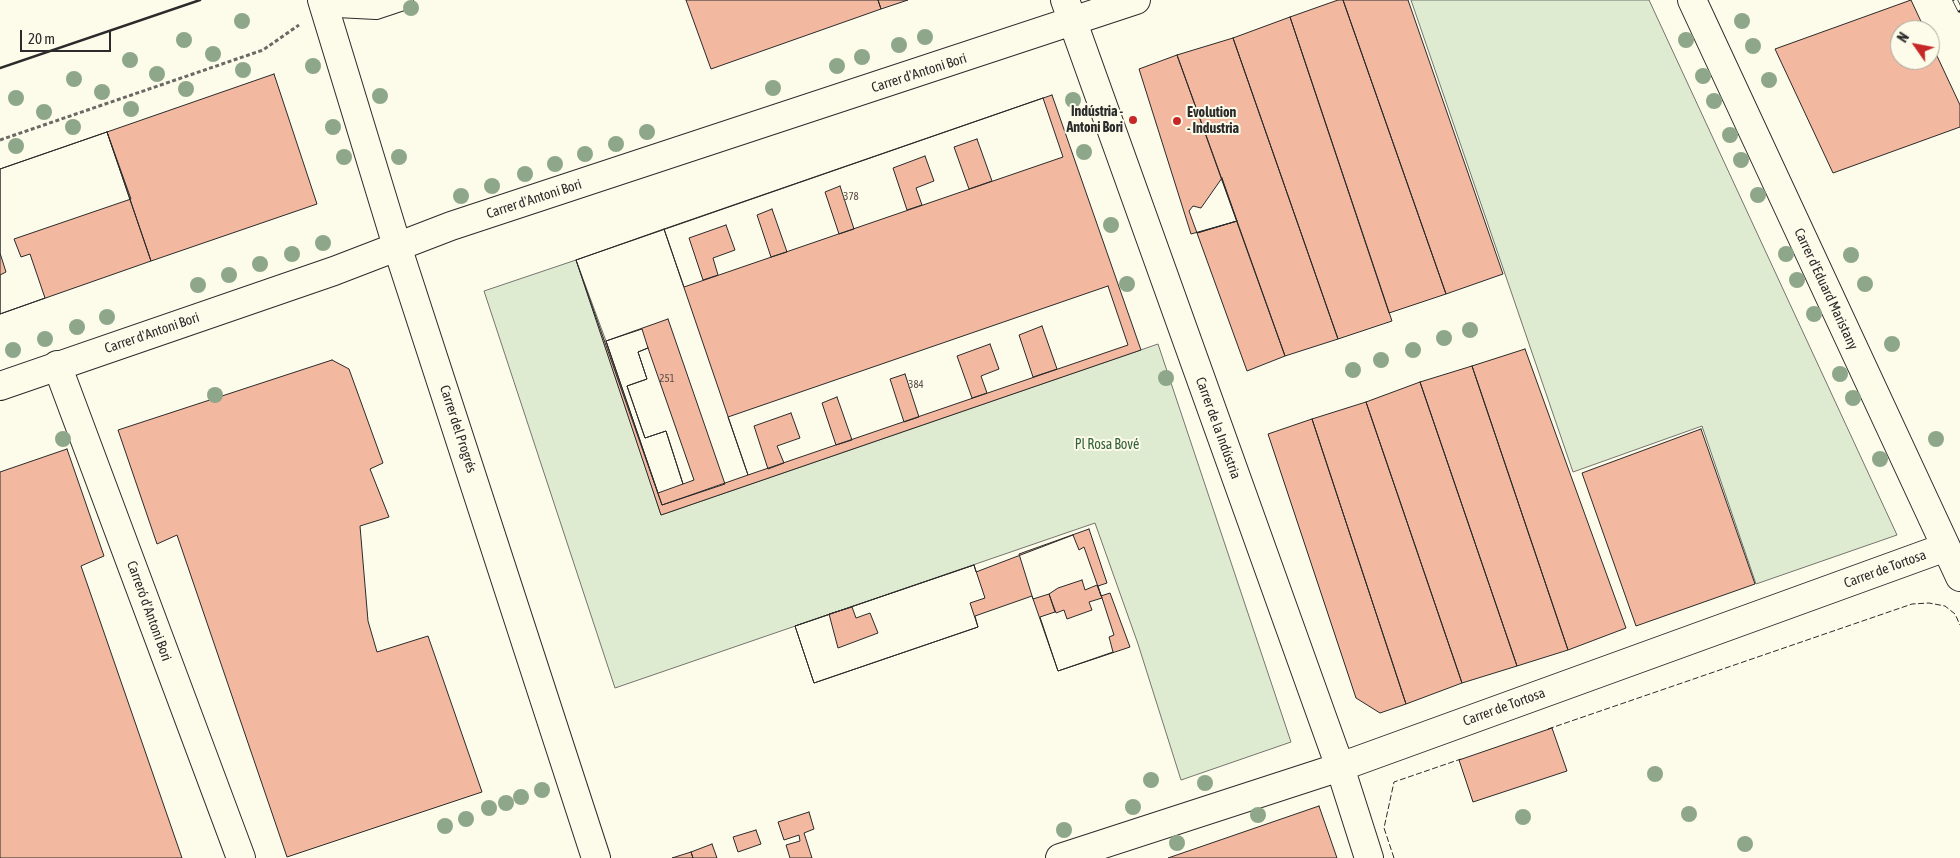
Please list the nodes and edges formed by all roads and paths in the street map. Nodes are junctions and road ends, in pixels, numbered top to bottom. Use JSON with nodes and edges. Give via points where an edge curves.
{"nodes":[{"id":1,"x":403,"y":0,"type":"edge"},
{"id":2,"x":1136,"y":0,"type":"edge"},
{"id":3,"x":1692,"y":0,"type":"edge"},
{"id":4,"x":329,"y":4,"type":"edge"},
{"id":5,"x":1069,"y":11,"type":"edge"},
{"id":6,"x":303,"y":22,"type":"dead end"},
{"id":7,"x":0,"y":140,"type":"edge"},
{"id":8,"x":398,"y":246,"type":"junction"},
{"id":9,"x":58,"y":365,"type":"junction"},
{"id":10,"x":0,"y":386,"type":"edge"},
{"id":11,"x":1946,"y":547,"type":"junction"},
{"id":12,"x":1960,"y":577,"type":"edge"},
{"id":13,"x":1340,"y":767,"type":"junction"},
{"id":14,"x":1091,"y":853,"type":"edge"},
{"id":15,"x":241,"y":858,"type":"edge"},
{"id":16,"x":596,"y":858,"type":"edge"},
{"id":17,"x":1060,"y":858,"type":"edge"},
{"id":18,"x":1369,"y":858,"type":"edge"}],
"edges":[{"from":1,"to":4,"type":"street","via":[[376,9]]},
{"from":2,"to":5,"type":"street","name":"Carrer d'Antoni Bori"},
{"from":3,"to":11,"type":"street","name":"Carrer d'Eduard Maristany"},
{"from":4,"to":8,"type":"street","name":"Carrer del Progrés"},
{"from":5,"to":8,"type":"street","name":"Carrer d'Antoni Bori"},
{"from":5,"to":13,"type":"street","name":"Carrer de la Indústria"},
{"from":6,"to":7,"type":"path","via":[[263,50]]},
{"from":8,"to":9,"type":"street","name":"Carrer d'Antoni Bori"},
{"from":8,"to":16,"type":"street","name":"Carrer del Progrés"},
{"from":9,"to":10,"type":"street","name":"Carrer d'Antoni Bori"},
{"from":9,"to":15,"type":"street","name":"Carreró d'Antoni Bori"},
{"from":11,"to":12,"type":"street","name":"Carrer d'Eduard Maristany"},
{"from":11,"to":13,"type":"street","name":"Carrer de Tortosa"},
{"from":13,"to":14,"type":"street","name":"Carrer de Tortosa"},
{"from":13,"to":18,"type":"street","name":"Carrer de la Indústria"},
{"from":14,"to":17,"type":"street","name":"Carrer de Tortosa"}]}
